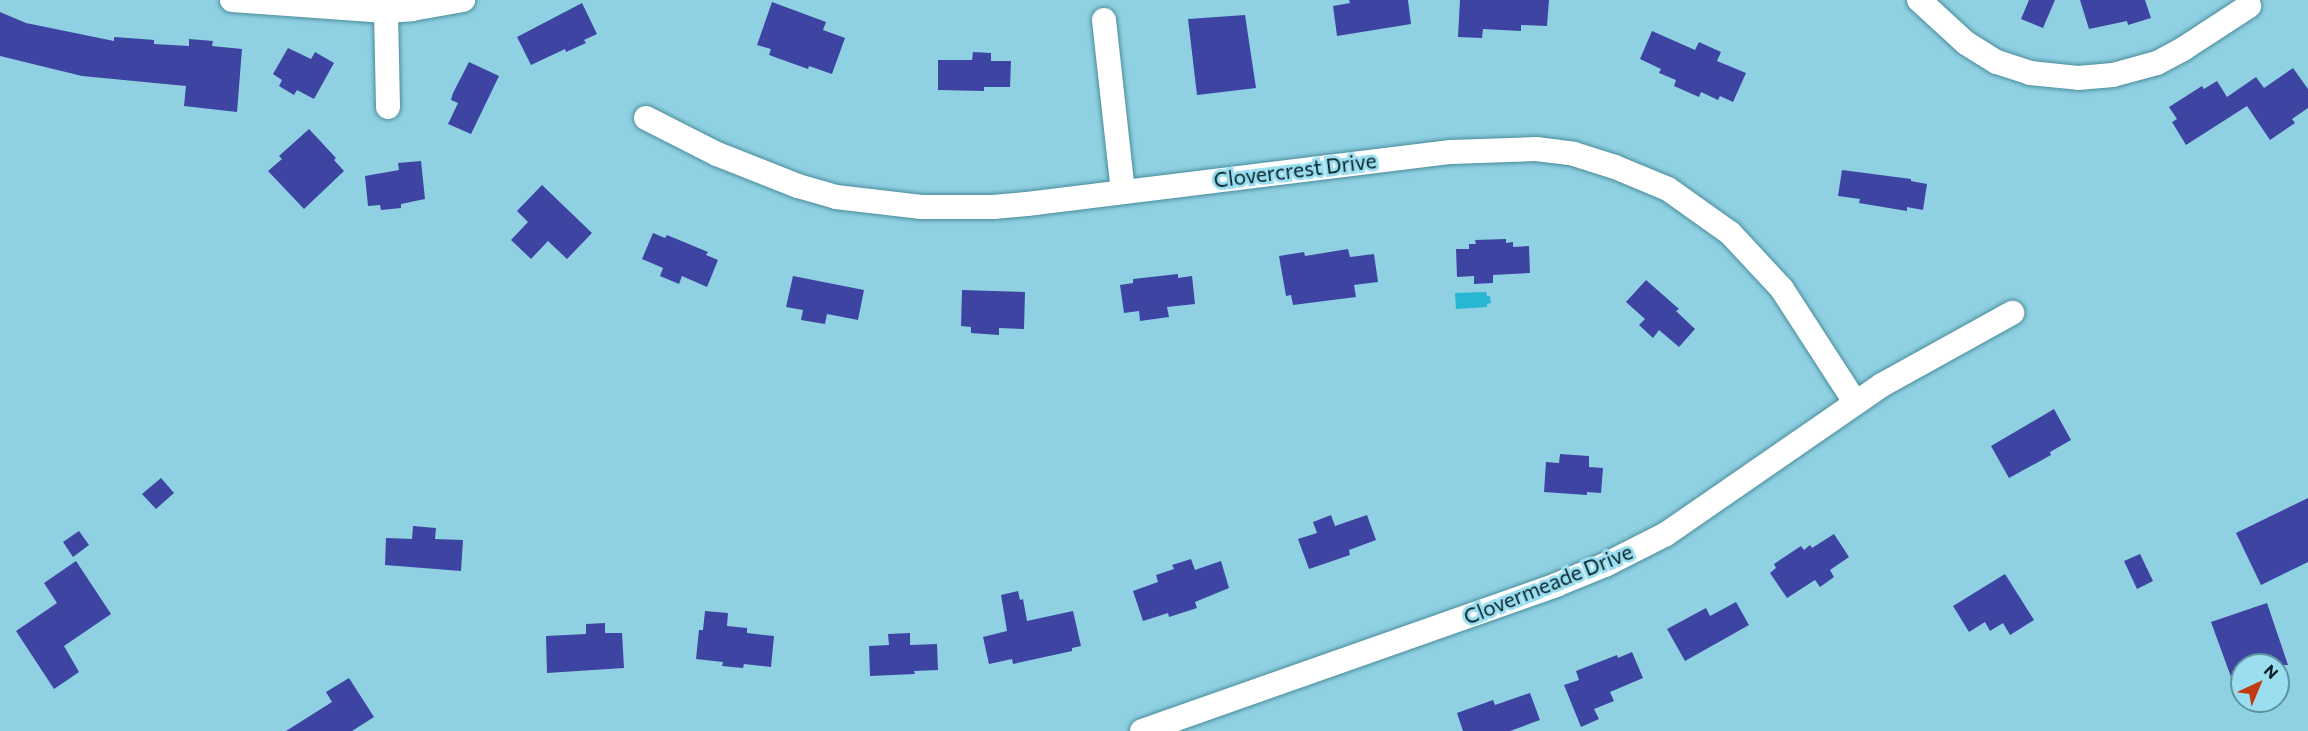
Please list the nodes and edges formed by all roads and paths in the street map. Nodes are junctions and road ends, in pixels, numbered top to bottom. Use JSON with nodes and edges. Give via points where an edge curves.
{"nodes":[{"id":1,"x":232,"y":0,"type":"edge"},
{"id":2,"x":464,"y":0,"type":"edge"},
{"id":3,"x":1918,"y":0,"type":"edge"},
{"id":4,"x":2249,"y":6,"type":"dead end"},
{"id":5,"x":387,"y":11,"type":"junction"},
{"id":6,"x":1104,"y":20,"type":"dead end"},
{"id":7,"x":388,"y":107,"type":"dead end"},
{"id":8,"x":646,"y":118,"type":"dead end"},
{"id":9,"x":1124,"y":191,"type":"junction"},
{"id":10,"x":2012,"y":313,"type":"dead end"},
{"id":11,"x":1855,"y":402,"type":"junction"},
{"id":12,"x":1142,"y":731,"type":"edge"}],
"edges":[{"from":1,"to":5,"type":"street"},
{"from":2,"to":5,"type":"street"},
{"from":3,"to":4,"type":"street","via":[[1966,43],[1993,60],[2022,71],[2062,78],[2113,75],[2150,66]]},
{"from":5,"to":7,"type":"street"},
{"from":6,"to":9,"type":"street"},
{"from":8,"to":9,"type":"street","name":"Clovercrest Drive","via":[[766,175],[851,199],[921,207],[984,207]]},
{"from":9,"to":11,"type":"street","name":"Clovercrest Drive","via":[[1451,152],[1536,149],[1574,154],[1668,189],[1730,233],[1782,289]]},
{"from":10,"to":11,"type":"street","name":"Clovermeade Drive"},
{"from":11,"to":12,"type":"street","name":"Clovermeade Drive","via":[[1666,534],[1605,565]]}]}
